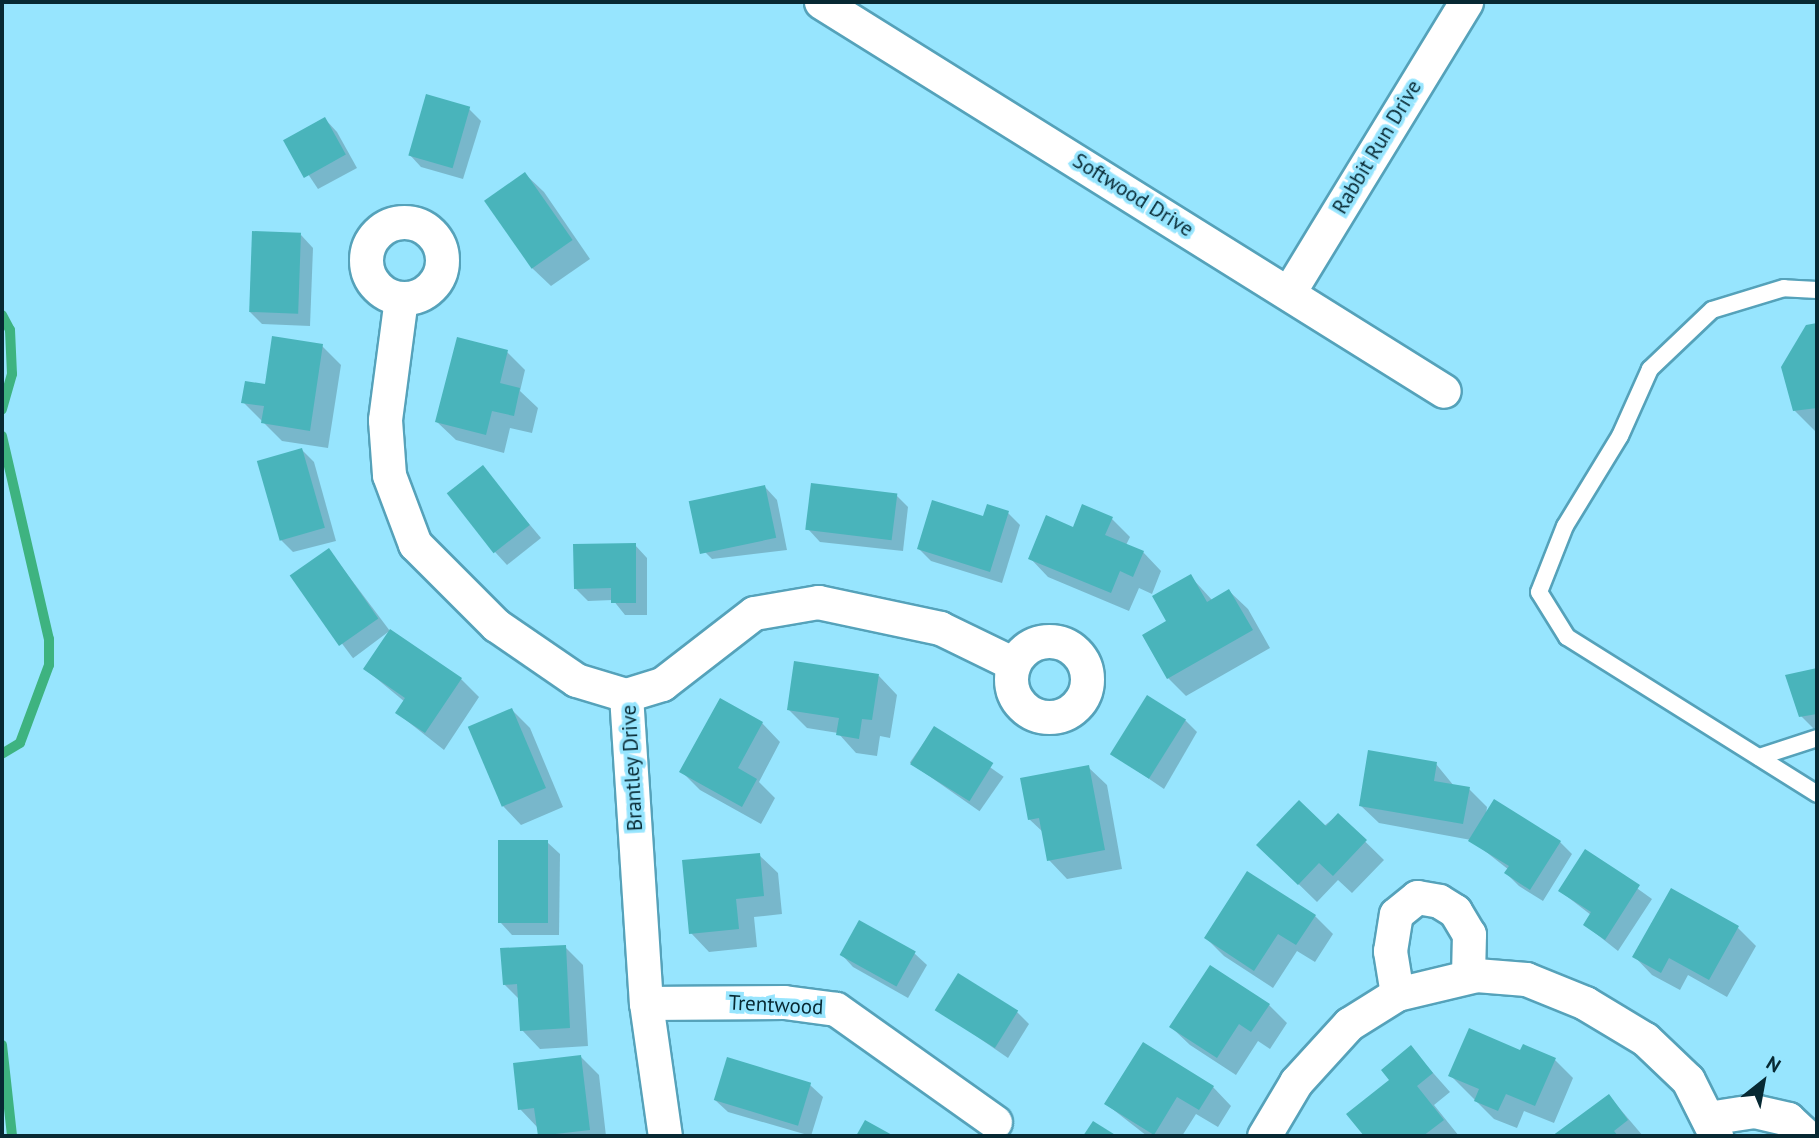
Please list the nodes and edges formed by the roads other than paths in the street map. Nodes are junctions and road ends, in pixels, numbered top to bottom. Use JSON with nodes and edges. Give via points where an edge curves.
{"nodes":[{"id":1,"x":821,"y":2,"type":"edge"},
{"id":2,"x":1466,"y":2,"type":"edge"},
{"id":3,"x":1817,"y":290,"type":"edge"},
{"id":4,"x":1289,"y":292,"type":"junction"},
{"id":5,"x":401,"y":298,"type":"dead end"},
{"id":6,"x":1444,"y":391,"type":"dead end"},
{"id":7,"x":1014,"y":664,"type":"dead end"},
{"id":8,"x":626,"y":695,"type":"junction"},
{"id":9,"x":1817,"y":738,"type":"edge"},
{"id":10,"x":1759,"y":757,"type":"junction"},
{"id":11,"x":1817,"y":794,"type":"edge"},
{"id":12,"x":1468,"y":976,"type":"junction"},
{"id":13,"x":1397,"y":994,"type":"junction"},
{"id":14,"x":646,"y":1003,"type":"junction"},
{"id":15,"x":995,"y":1122,"type":"dead end"},
{"id":16,"x":1712,"y":1127,"type":"edge"},
{"id":17,"x":665,"y":1136,"type":"edge"},
{"id":18,"x":1264,"y":1136,"type":"edge"},
{"id":19,"x":1806,"y":1136,"type":"edge"}],
"edges":[{"from":1,"to":4,"type":"street","name":"Softwood Drive"},
{"from":2,"to":4,"type":"street","name":"Rabbit Run Drive"},
{"from":3,"to":10,"type":"lane","via":[[1784,288],[1712,310],[1650,369],[1620,436],[1565,526],[1539,592],[1567,637]]},
{"from":4,"to":6,"type":"street","name":"Softwood Drive"},
{"from":5,"to":8,"type":"street","via":[[385,420],[389,475],[415,544],[496,625],[576,680]]},
{"from":7,"to":8,"type":"street","name":"Brantley Drive","via":[[940,628],[818,602],[754,613],[662,684]]},
{"from":8,"to":14,"type":"street","name":"Brantley Drive"},
{"from":9,"to":10,"type":"lane"},
{"from":10,"to":11,"type":"lane"},
{"from":12,"to":13,"type":"street"},
{"from":12,"to":13,"type":"street","via":[[1469,934],[1455,911],[1439,901],[1417,897],[1396,914],[1390,951]]},
{"from":12,"to":16,"type":"street","via":[[1526,979],[1585,1003],[1646,1039],[1689,1080]]},
{"from":13,"to":18,"type":"street","via":[[1349,1024],[1296,1082]]},
{"from":14,"to":15,"type":"street","name":"Trentwood","via":[[784,1002],[835,1009]]},
{"from":14,"to":17,"type":"street","name":"Brantley Drive"},
{"from":16,"to":19,"type":"street","via":[[1755,1111],[1788,1119]]}]}
